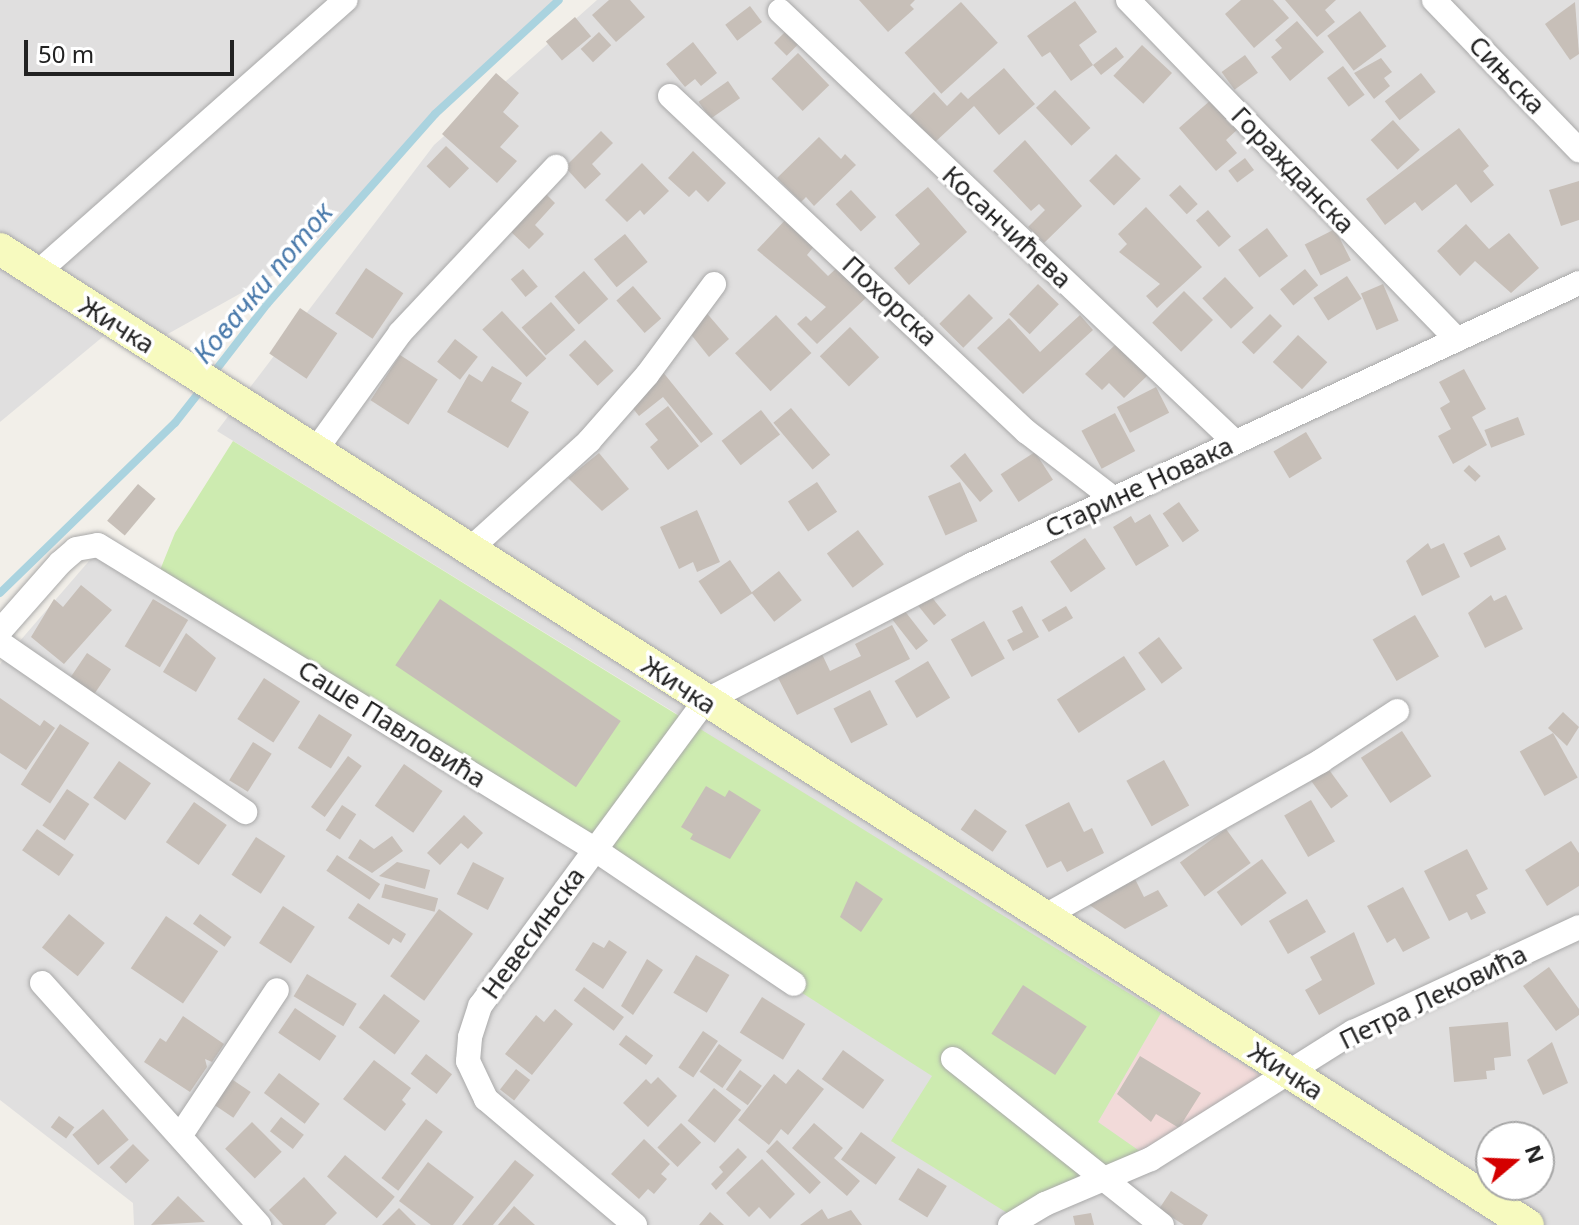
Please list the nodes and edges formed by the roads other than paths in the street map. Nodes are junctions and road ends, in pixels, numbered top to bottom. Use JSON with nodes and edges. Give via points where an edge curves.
{"nodes":[{"id":1,"x":346,"y":0,"type":"edge"},
{"id":2,"x":1128,"y":0,"type":"edge"},
{"id":3,"x":1434,"y":0,"type":"edge"},
{"id":4,"x":780,"y":11,"type":"dead end"},
{"id":5,"x":670,"y":96,"type":"dead end"},
{"id":6,"x":1579,"y":150,"type":"edge"},
{"id":7,"x":556,"y":167,"type":"dead end"},
{"id":8,"x":0,"y":249,"type":"edge"},
{"id":9,"x":37,"y":273,"type":"junction"},
{"id":10,"x":1579,"y":283,"type":"edge"},
{"id":11,"x":714,"y":284,"type":"dead end"},
{"id":12,"x":1457,"y":340,"type":"junction"},
{"id":13,"x":1235,"y":442,"type":"junction"},
{"id":14,"x":315,"y":451,"type":"junction"},
{"id":15,"x":1114,"y":499,"type":"junction"},
{"id":16,"x":469,"y":550,"type":"junction"},
{"id":17,"x":0,"y":631,"type":"edge"},
{"id":18,"x":0,"y":643,"type":"edge"},
{"id":19,"x":705,"y":701,"type":"junction"},
{"id":20,"x":1397,"y":711,"type":"dead end"},
{"id":21,"x":245,"y":812,"type":"dead end"},
{"id":22,"x":594,"y":849,"type":"junction"},
{"id":23,"x":1045,"y":916,"type":"junction"},
{"id":24,"x":1579,"y":927,"type":"edge"},
{"id":25,"x":42,"y":983,"type":"dead end"},
{"id":26,"x":794,"y":984,"type":"dead end"},
{"id":27,"x":277,"y":990,"type":"dead end"},
{"id":28,"x":953,"y":1059,"type":"dead end"},
{"id":29,"x":1292,"y":1074,"type":"junction"},
{"id":30,"x":180,"y":1136,"type":"junction"},
{"id":31,"x":1103,"y":1180,"type":"junction"},
{"id":32,"x":259,"y":1225,"type":"edge"},
{"id":33,"x":635,"y":1225,"type":"edge"},
{"id":34,"x":1010,"y":1225,"type":"edge"},
{"id":35,"x":1162,"y":1225,"type":"edge"},
{"id":36,"x":1528,"y":1225,"type":"edge"}],
"edges":[{"from":1,"to":9,"type":"street"},
{"from":2,"to":12,"type":"street","name":"Горажданска"},
{"from":3,"to":6,"type":"street","name":"Сињска"},
{"from":4,"to":13,"type":"street","name":"Косанчићева"},
{"from":5,"to":15,"type":"street","name":"Похорска","via":[[1027,432]]},
{"from":7,"to":14,"type":"street","via":[[400,333]]},
{"from":8,"to":9,"type":"main road","name":"Жичка"},
{"from":9,"to":14,"type":"main road","name":"Жичка"},
{"from":10,"to":12,"type":"street","name":"Старине Новака"},
{"from":11,"to":16,"type":"street","via":[[647,375],[589,441]]},
{"from":12,"to":13,"type":"street","name":"Старине Новака"},
{"from":13,"to":15,"type":"street","name":"Старине Новака"},
{"from":14,"to":16,"type":"main road","name":"Жичка"},
{"from":15,"to":19,"type":"street","name":"Старине Новака"},
{"from":16,"to":19,"type":"main road","name":"Жичка"},
{"from":17,"to":22,"type":"street","name":"Саше Павловића","via":[[60,563],[76,549],[98,545]]},
{"from":18,"to":21,"type":"street"},
{"from":19,"to":22,"type":"street","name":"Невесињска"},
{"from":19,"to":23,"type":"main road","name":"Жичка"},
{"from":20,"to":23,"type":"street","via":[[1321,761]]},
{"from":22,"to":26,"type":"street","name":"Саше Павловића"},
{"from":22,"to":33,"type":"street","name":"Невесињска","via":[[480,1006],[468,1061],[486,1099]]},
{"from":23,"to":29,"type":"main road","name":"Жичка"},
{"from":24,"to":29,"type":"street","name":"Петра Лековића","via":[[1366,1025]]},
{"from":25,"to":30,"type":"street"},
{"from":27,"to":30,"type":"street"},
{"from":28,"to":31,"type":"street"},
{"from":29,"to":31,"type":"street","name":"Петра Лековића","via":[[1151,1159]]},
{"from":29,"to":36,"type":"main road","name":"Жичка"},
{"from":30,"to":32,"type":"street"},
{"from":31,"to":34,"type":"street","name":"Петра Лековића"},
{"from":31,"to":35,"type":"street"}]}
